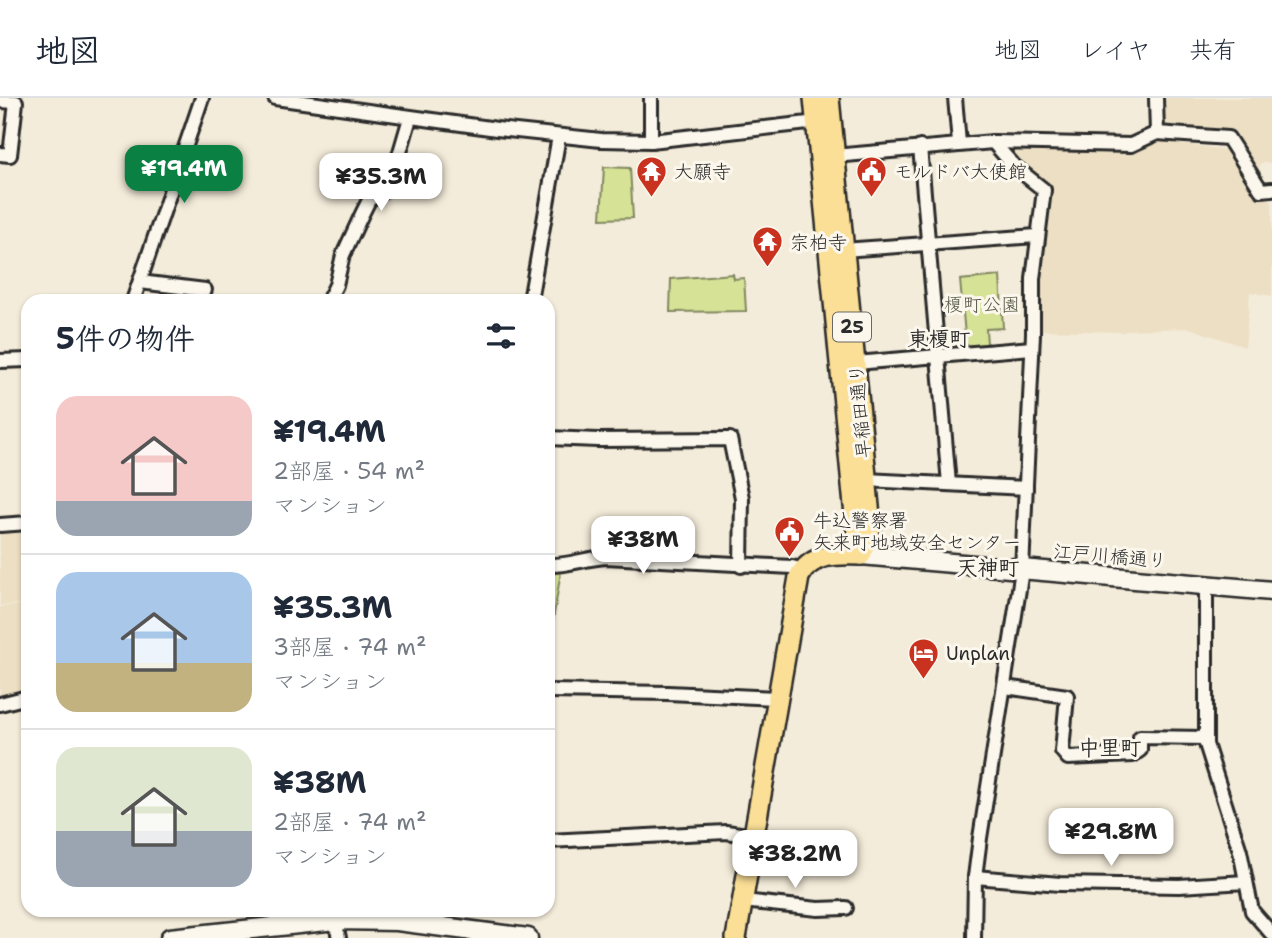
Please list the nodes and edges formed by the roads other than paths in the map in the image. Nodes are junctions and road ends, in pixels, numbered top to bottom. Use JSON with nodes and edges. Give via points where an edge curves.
{"nodes":[{"id":1,"x":202,"y":98,"type":"edge"},
{"id":2,"x":275,"y":98,"type":"edge"},
{"id":3,"x":651,"y":98,"type":"edge"},
{"id":4,"x":814,"y":98,"type":"edge"},
{"id":5,"x":829,"y":98,"type":"edge"},
{"id":6,"x":955,"y":98,"type":"edge"},
{"id":7,"x":1156,"y":98,"type":"edge"},
{"id":8,"x":0,"y":101,"type":"edge"},
{"id":9,"x":410,"y":118,"type":"junction"},
{"id":10,"x":817,"y":122,"type":"junction"},
{"id":11,"x":1157,"y":133,"type":"junction"},
{"id":12,"x":559,"y":136,"type":"junction"},
{"id":13,"x":651,"y":141,"type":"junction"},
{"id":14,"x":993,"y":142,"type":"junction"},
{"id":15,"x":959,"y":143,"type":"junction"},
{"id":16,"x":920,"y":148,"type":"junction"},
{"id":17,"x":0,"y":154,"type":"edge"},
{"id":18,"x":834,"y":156,"type":"junction"},
{"id":19,"x":1272,"y":189,"type":"edge"},
{"id":20,"x":1037,"y":236,"type":"junction"},
{"id":21,"x":928,"y":244,"type":"junction"},
{"id":22,"x":844,"y":250,"type":"junction"},
{"id":23,"x":140,"y":282,"type":"junction"},
{"id":24,"x":205,"y":290,"type":"dead end"},
{"id":25,"x":136,"y":294,"type":"edge"},
{"id":26,"x":332,"y":294,"type":"edge"},
{"id":27,"x":531,"y":294,"type":"edge"},
{"id":28,"x":1032,"y":348,"type":"junction"},
{"id":29,"x":938,"y":355,"type":"junction"},
{"id":30,"x":21,"y":360,"type":"edge"},
{"id":31,"x":0,"y":361,"type":"edge"},
{"id":32,"x":856,"y":363,"type":"junction"},
{"id":33,"x":555,"y":438,"type":"edge"},
{"id":34,"x":866,"y":480,"type":"junction"},
{"id":35,"x":949,"y":484,"type":"junction"},
{"id":36,"x":1026,"y":488,"type":"junction"},
{"id":37,"x":21,"y":524,"type":"edge"},
{"id":38,"x":0,"y":525,"type":"edge"},
{"id":39,"x":861,"y":555,"type":"junction"},
{"id":40,"x":555,"y":565,"type":"edge"},
{"id":41,"x":741,"y":566,"type":"junction"},
{"id":42,"x":803,"y":570,"type":"junction"},
{"id":43,"x":1023,"y":570,"type":"junction"},
{"id":44,"x":1206,"y":586,"type":"junction"},
{"id":45,"x":1272,"y":591,"type":"edge"},
{"id":46,"x":1005,"y":687,"type":"junction"},
{"id":47,"x":555,"y":691,"type":"edge"},
{"id":48,"x":777,"y":698,"type":"junction"},
{"id":49,"x":21,"y":699,"type":"edge"},
{"id":50,"x":0,"y":704,"type":"edge"},
{"id":51,"x":1206,"y":738,"type":"junction"},
{"id":52,"x":754,"y":836,"type":"junction"},
{"id":53,"x":555,"y":841,"type":"edge"},
{"id":54,"x":975,"y":877,"type":"junction"},
{"id":55,"x":1246,"y":882,"type":"junction"},
{"id":56,"x":743,"y":901,"type":"junction"},
{"id":57,"x":846,"y":908,"type":"dead end"},
{"id":58,"x":280,"y":917,"type":"edge"},
{"id":59,"x":388,"y":917,"type":"edge"},
{"id":60,"x":400,"y":917,"type":"edge"},
{"id":61,"x":336,"y":923,"type":"edge"},
{"id":62,"x":441,"y":932,"type":"edge"},
{"id":63,"x":257,"y":933,"type":"edge"},
{"id":64,"x":1272,"y":934,"type":"edge"},
{"id":65,"x":170,"y":938,"type":"edge"},
{"id":66,"x":528,"y":938,"type":"edge"},
{"id":67,"x":736,"y":938,"type":"edge"},
{"id":68,"x":974,"y":938,"type":"edge"}],
"edges":[{"from":1,"to":23,"type":"street"},
{"from":2,"to":9,"type":"street"},
{"from":3,"to":13,"type":"street"},
{"from":4,"to":10,"type":"main road","name":"早稲田通り","number":"25"},
{"from":5,"to":18,"type":"main road","name":"早稲田通り","number":"25"},
{"from":6,"to":15,"type":"street"},
{"from":7,"to":11,"type":"street"},
{"from":8,"to":17,"type":"street","via":[[16,102],[10,155]]},
{"from":9,"to":12,"type":"street"},
{"from":9,"to":26,"type":"street","via":[[393,176],[385,189],[369,200],[343,255]]},
{"from":10,"to":13,"type":"street"},
{"from":10,"to":39,"type":"main road","name":"早稲田通り","number":"25"},
{"from":11,"to":14,"type":"street","via":[[1131,145]]},
{"from":11,"to":19,"type":"street","via":[[1228,138],[1261,190]]},
{"from":12,"to":13,"type":"street"},
{"from":12,"to":27,"type":"street"},
{"from":14,"to":15,"type":"street"},
{"from":14,"to":20,"type":"street","via":[[1044,190]]},
{"from":15,"to":16,"type":"street"},
{"from":16,"to":18,"type":"street"},
{"from":16,"to":21,"type":"street"},
{"from":18,"to":22,"type":"main road","name":"早稲田通り","number":"25"},
{"from":20,"to":21,"type":"street"},
{"from":20,"to":28,"type":"street"},
{"from":21,"to":22,"type":"street"},
{"from":21,"to":29,"type":"street"},
{"from":22,"to":32,"type":"main road","name":"早稲田通り","number":"25"},
{"from":23,"to":24,"type":"street"},
{"from":23,"to":25,"type":"street"},
{"from":28,"to":29,"type":"street"},
{"from":28,"to":36,"type":"street"},
{"from":29,"to":32,"type":"street"},
{"from":29,"to":35,"type":"street"},
{"from":30,"to":31,"type":"street"},
{"from":32,"to":34,"type":"main road","name":"早稲田通り","number":"25"},
{"from":33,"to":41,"type":"street","via":[[730,439],[742,498]]},
{"from":34,"to":35,"type":"street"},
{"from":34,"to":39,"type":"main road","name":"早稲田通り","number":"25","via":[[871,527]]},
{"from":35,"to":36,"type":"street"},
{"from":36,"to":43,"type":"street"},
{"from":37,"to":38,"type":"street"},
{"from":39,"to":42,"type":"main road","via":[[823,557]]},
{"from":39,"to":43,"type":"street","name":"江戸川橋通り"},
{"from":40,"to":41,"type":"street","via":[[606,557]]},
{"from":41,"to":42,"type":"street"},
{"from":42,"to":48,"type":"main road"},
{"from":43,"to":44,"type":"street","name":"江戸川橋通り"},
{"from":43,"to":46,"type":"street"},
{"from":44,"to":45,"type":"street","name":"江戸川橋通り"},
{"from":44,"to":51,"type":"street"},
{"from":46,"to":51,"type":"street","via":[[1067,696],[1062,751],[1068,758],[1133,755],[1140,750],[1140,737]]},
{"from":46,"to":54,"type":"street"},
{"from":47,"to":48,"type":"street"},
{"from":48,"to":52,"type":"main road"},
{"from":49,"to":50,"type":"street"},
{"from":51,"to":55,"type":"street"},
{"from":52,"to":53,"type":"street","via":[[726,832]]},
{"from":52,"to":56,"type":"main road"},
{"from":54,"to":55,"type":"street","via":[[1060,884]]},
{"from":54,"to":68,"type":"street"},
{"from":55,"to":64,"type":"street","via":[[1252,911]]},
{"from":56,"to":57,"type":"street"},
{"from":56,"to":67,"type":"main road"},
{"from":58,"to":61,"type":"street"},
{"from":58,"to":63,"type":"street"},
{"from":59,"to":61,"type":"street"},
{"from":60,"to":62,"type":"street"},
{"from":62,"to":66,"type":"street"},
{"from":63,"to":65,"type":"street"}]}
